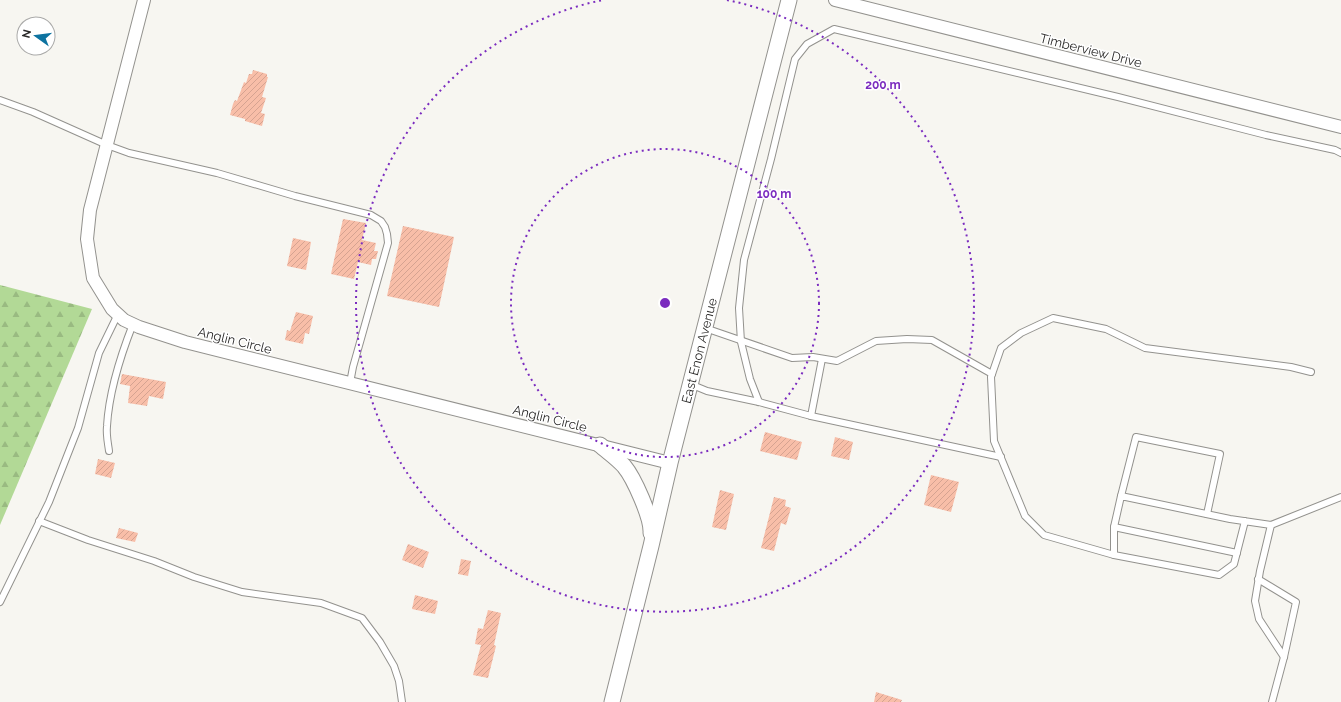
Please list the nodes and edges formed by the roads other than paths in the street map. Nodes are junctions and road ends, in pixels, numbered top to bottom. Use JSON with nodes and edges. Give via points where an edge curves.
{"nodes":[{"id":1,"x":144,"y":0,"type":"edge"},
{"id":2,"x":789,"y":0,"type":"edge"},
{"id":3,"x":835,"y":0,"type":"edge"},
{"id":4,"x":0,"y":100,"type":"edge"},
{"id":5,"x":1341,"y":127,"type":"edge"},
{"id":6,"x":107,"y":145,"type":"junction"},
{"id":7,"x":1341,"y":153,"type":"edge"},
{"id":8,"x":118,"y":314,"type":"junction"},
{"id":9,"x":133,"y":324,"type":"junction"},
{"id":10,"x":704,"y":328,"type":"junction"},
{"id":11,"x":741,"y":342,"type":"junction"},
{"id":12,"x":822,"y":359,"type":"junction"},
{"id":13,"x":1311,"y":372,"type":"dead end"},
{"id":14,"x":992,"y":374,"type":"junction"},
{"id":15,"x":350,"y":383,"type":"junction"},
{"id":16,"x":690,"y":384,"type":"junction"},
{"id":17,"x":758,"y":402,"type":"junction"},
{"id":18,"x":810,"y":416,"type":"junction"},
{"id":19,"x":600,"y":445,"type":"junction"},
{"id":20,"x":109,"y":451,"type":"dead end"},
{"id":21,"x":1001,"y":457,"type":"junction"},
{"id":22,"x":670,"y":463,"type":"junction"},
{"id":23,"x":1120,"y":496,"type":"junction"},
{"id":24,"x":1341,"y":497,"type":"edge"},
{"id":25,"x":1207,"y":514,"type":"junction"},
{"id":26,"x":39,"y":521,"type":"junction"},
{"id":27,"x":1245,"y":521,"type":"junction"},
{"id":28,"x":1271,"y":525,"type":"junction"},
{"id":29,"x":1114,"y":527,"type":"junction"},
{"id":30,"x":651,"y":546,"type":"junction"},
{"id":31,"x":1237,"y":553,"type":"junction"},
{"id":32,"x":1114,"y":555,"type":"junction"},
{"id":33,"x":1258,"y":579,"type":"junction"},
{"id":34,"x":0,"y":602,"type":"edge"},
{"id":35,"x":1284,"y":657,"type":"junction"},
{"id":36,"x":402,"y":702,"type":"edge"},
{"id":37,"x":612,"y":702,"type":"edge"},
{"id":38,"x":1272,"y":702,"type":"edge"}],
"edges":[{"from":1,"to":6,"type":"street","name":"Anglin Circle"},
{"from":2,"to":10,"type":"street","name":"East Enon Avenue"},
{"from":3,"to":5,"type":"street","name":"Timberview Drive"},
{"from":4,"to":6,"type":"lane"},
{"from":6,"to":8,"type":"street","name":"Anglin Circle","via":[[90,210],[87,239],[93,278],[112,309]]},
{"from":6,"to":15,"type":"lane","via":[[148,158],[217,173],[354,210],[371,215],[380,221],[385,227],[388,243]]},
{"from":7,"to":11,"type":"lane","via":[[834,29],[807,44],[795,59],[744,260],[740,308]]},
{"from":8,"to":9,"type":"street","name":"Anglin Circle"},
{"from":8,"to":26,"type":"lane","via":[[99,353],[78,428]]},
{"from":9,"to":15,"type":"street","name":"Anglin Circle","via":[[185,342]]},
{"from":9,"to":20,"type":"lane","via":[[114,379],[107,427]]},
{"from":10,"to":11,"type":"lane"},
{"from":10,"to":16,"type":"street","name":"East Enon Avenue"},
{"from":11,"to":12,"type":"lane","via":[[792,358]]},
{"from":11,"to":17,"type":"lane"},
{"from":12,"to":14,"type":"lane","via":[[838,361],[876,341],[932,340]]},
{"from":12,"to":18,"type":"lane"},
{"from":13,"to":14,"type":"lane","via":[[1291,367],[1145,348],[1106,329],[1053,318],[1021,333],[1001,348]]},
{"from":14,"to":21,"type":"lane","via":[[994,441]]},
{"from":15,"to":19,"type":"street","name":"Anglin Circle"},
{"from":16,"to":17,"type":"lane","via":[[707,391]]},
{"from":16,"to":22,"type":"street","name":"East Enon Avenue"},
{"from":17,"to":18,"type":"lane"},
{"from":18,"to":21,"type":"lane"},
{"from":19,"to":22,"type":"street","name":"Anglin Circle"},
{"from":19,"to":30,"type":"street","via":[[623,465],[630,475],[652,527]]},
{"from":21,"to":32,"type":"lane","via":[[1025,516],[1044,535]]},
{"from":22,"to":30,"type":"street","name":"East Enon Avenue"},
{"from":23,"to":25,"type":"lane"},
{"from":23,"to":25,"type":"lane","via":[[1136,437],[1220,454]]},
{"from":23,"to":29,"type":"lane"},
{"from":24,"to":28,"type":"lane"},
{"from":25,"to":27,"type":"lane"},
{"from":26,"to":34,"type":"lane"},
{"from":26,"to":36,"type":"lane","via":[[242,592],[321,603],[362,618],[394,666],[400,682]]},
{"from":27,"to":28,"type":"lane"},
{"from":27,"to":31,"type":"lane"},
{"from":28,"to":33,"type":"lane"},
{"from":29,"to":31,"type":"lane"},
{"from":29,"to":32,"type":"lane"},
{"from":30,"to":37,"type":"street","name":"East Enon Avenue"},
{"from":31,"to":32,"type":"lane","via":[[1234,564],[1219,575]]},
{"from":33,"to":35,"type":"lane","via":[[1255,602],[1259,619]]},
{"from":33,"to":35,"type":"lane","via":[[1296,602]]},
{"from":35,"to":38,"type":"lane"}]}
